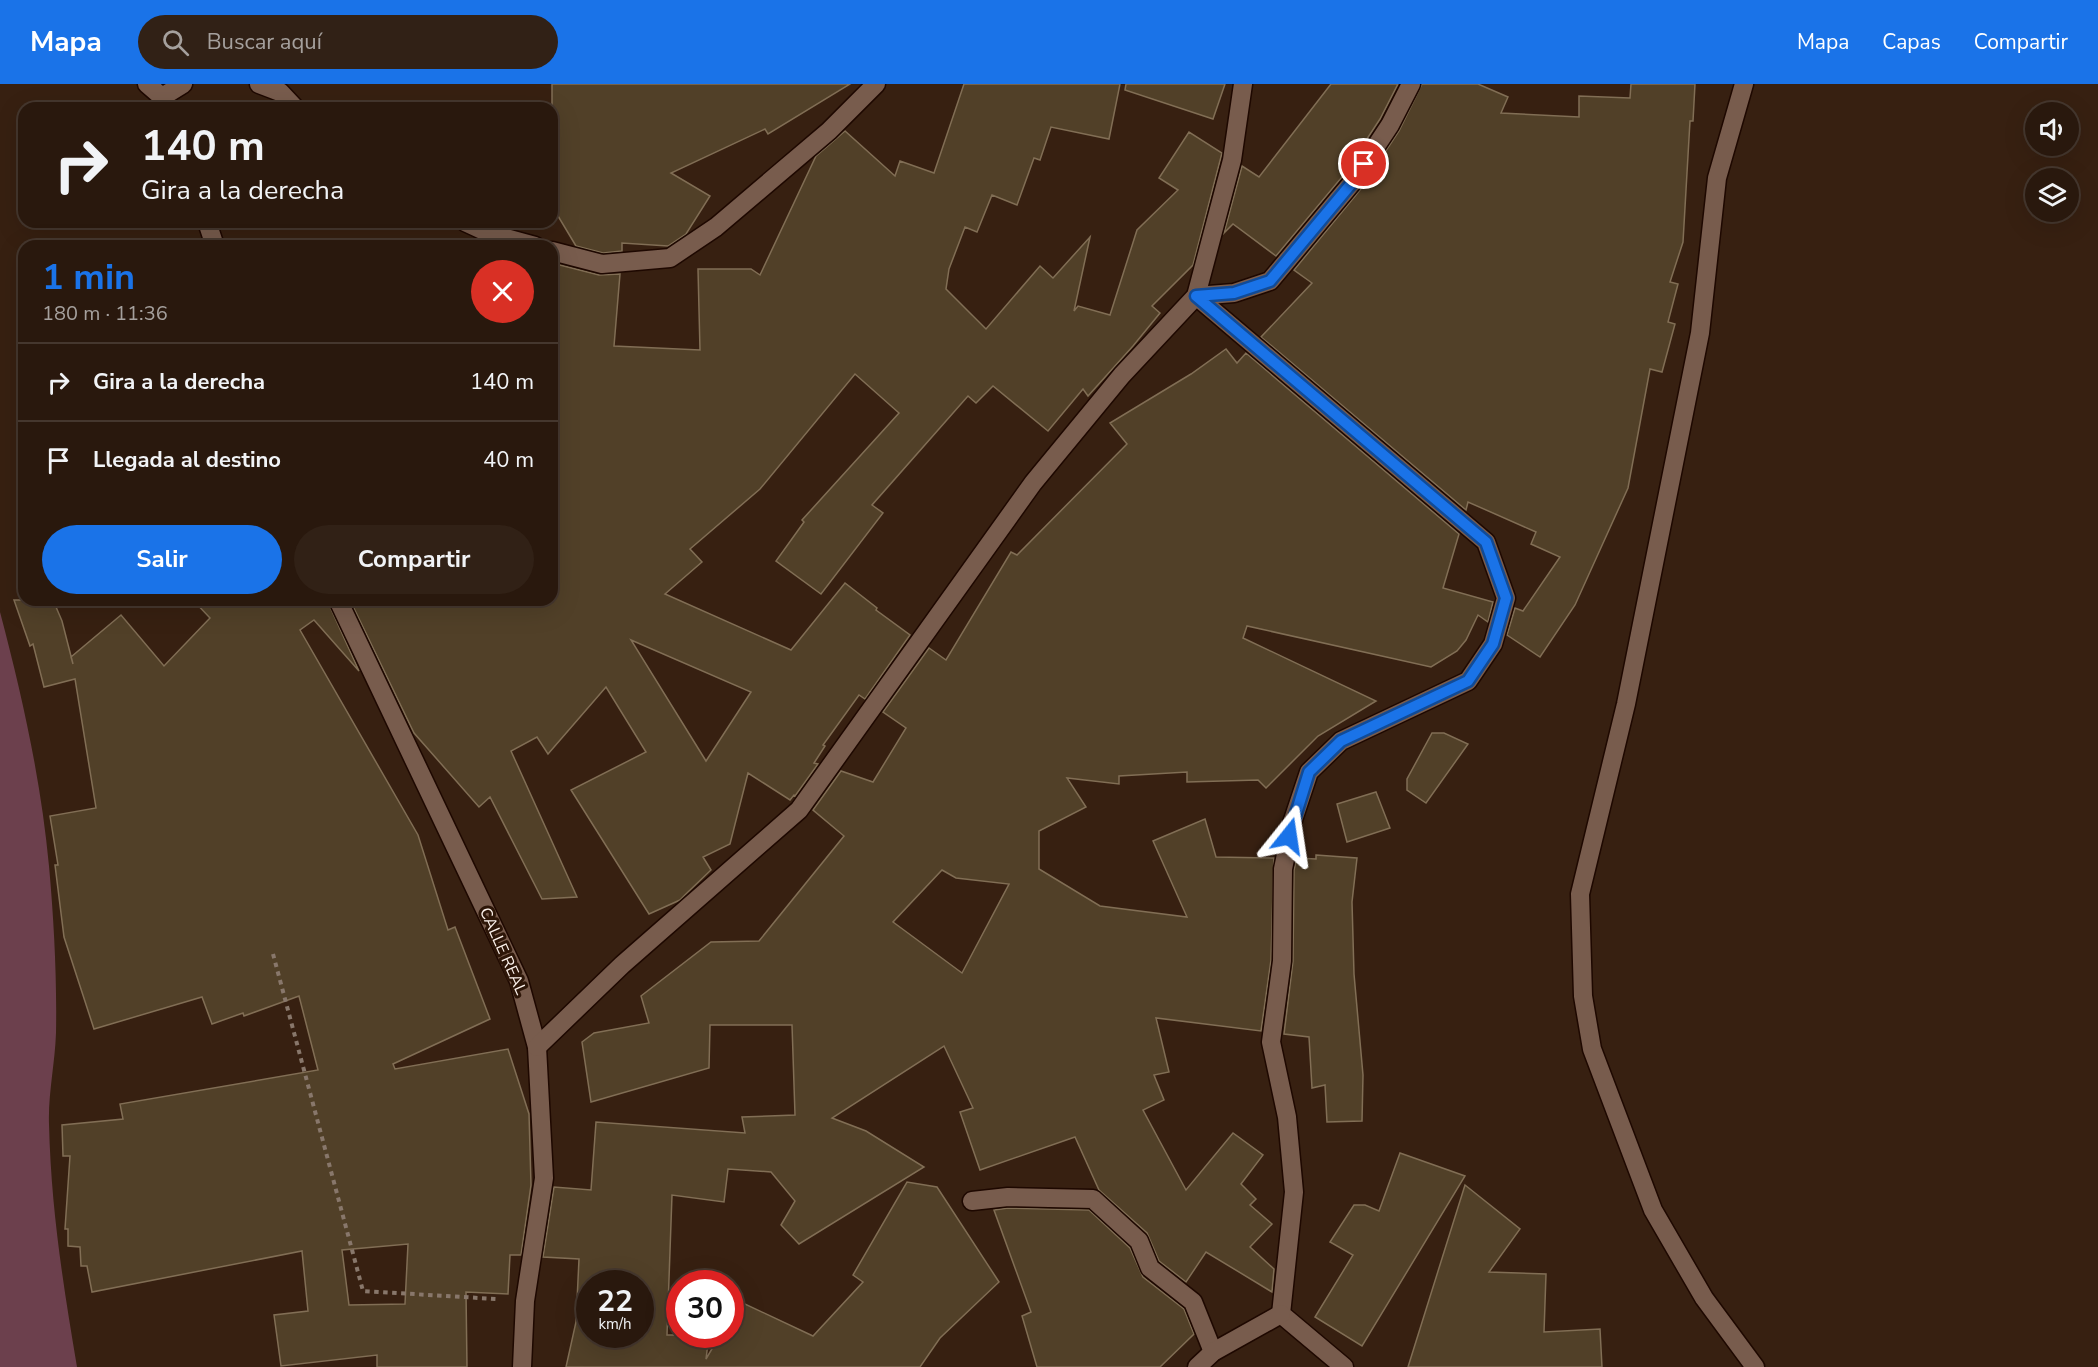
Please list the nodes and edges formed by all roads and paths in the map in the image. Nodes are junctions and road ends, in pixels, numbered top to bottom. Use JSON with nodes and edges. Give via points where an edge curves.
{"nodes":[{"id":1,"x":147,"y":84,"type":"edge"},
{"id":2,"x":183,"y":84,"type":"edge"},
{"id":3,"x":259,"y":84,"type":"edge"},
{"id":4,"x":876,"y":84,"type":"edge"},
{"id":5,"x":1243,"y":84,"type":"edge"},
{"id":6,"x":1411,"y":84,"type":"edge"},
{"id":7,"x":1744,"y":84,"type":"edge"},
{"id":8,"x":164,"y":96,"type":"edge"},
{"id":9,"x":289,"y":102,"type":"edge"},
{"id":10,"x":478,"y":228,"type":"edge"},
{"id":11,"x":512,"y":240,"type":"edge"},
{"id":12,"x":558,"y":253,"type":"edge"},
{"id":13,"x":1196,"y":296,"type":"junction"},
{"id":14,"x":342,"y":606,"type":"edge"},
{"id":15,"x":273,"y":954,"type":"dead end"},
{"id":16,"x":537,"y":1047,"type":"junction"},
{"id":17,"x":972,"y":1201,"type":"dead end"},
{"id":18,"x":525,"y":1301,"type":"junction"},
{"id":19,"x":1281,"y":1314,"type":"junction"},
{"id":20,"x":1213,"y":1352,"type":"junction"},
{"id":21,"x":522,"y":1367,"type":"edge"},
{"id":22,"x":1197,"y":1367,"type":"edge"},
{"id":23,"x":1344,"y":1367,"type":"edge"},
{"id":24,"x":1755,"y":1367,"type":"edge"}],
"edges":[{"from":1,"to":8,"type":"street"},
{"from":2,"to":8,"type":"street"},
{"from":3,"to":9,"type":"street","via":[[280,92]]},
{"from":4,"to":12,"type":"street","via":[[829,131],[716,227],[670,258],[602,264]]},
{"from":5,"to":13,"type":"street","via":[[1232,160]]},
{"from":6,"to":13,"type":"street","via":[[1390,125],[1351,184],[1270,281],[1234,293]]},
{"from":7,"to":24,"type":"street","via":[[1717,178],[1700,333],[1626,704],[1580,894],[1583,996],[1592,1049],[1653,1210],[1704,1298]]},
{"from":10,"to":11,"type":"street"},
{"from":13,"to":16,"type":"street","via":[[1122,375],[1033,483],[800,810],[622,964]]},
{"from":13,"to":19,"type":"street","via":[[1486,542],[1506,598],[1493,644],[1468,681],[1341,741],[1309,772],[1293,820],[1283,869],[1282,961],[1270,1042],[1287,1117],[1294,1192]]},
{"from":14,"to":16,"type":"street","name":"CALLE REAL","via":[[519,981]]},
{"from":15,"to":18,"type":"path","via":[[363,1291]]},
{"from":16,"to":18,"type":"street","name":"CALLE REAL","via":[[544,1178]]},
{"from":17,"to":20,"type":"street","via":[[1008,1197],[1093,1199],[1139,1241],[1150,1268],[1193,1302]]},
{"from":18,"to":21,"type":"street","name":"CALLE REAL"},
{"from":19,"to":20,"type":"street"},
{"from":19,"to":23,"type":"street"},
{"from":20,"to":22,"type":"street"}]}
